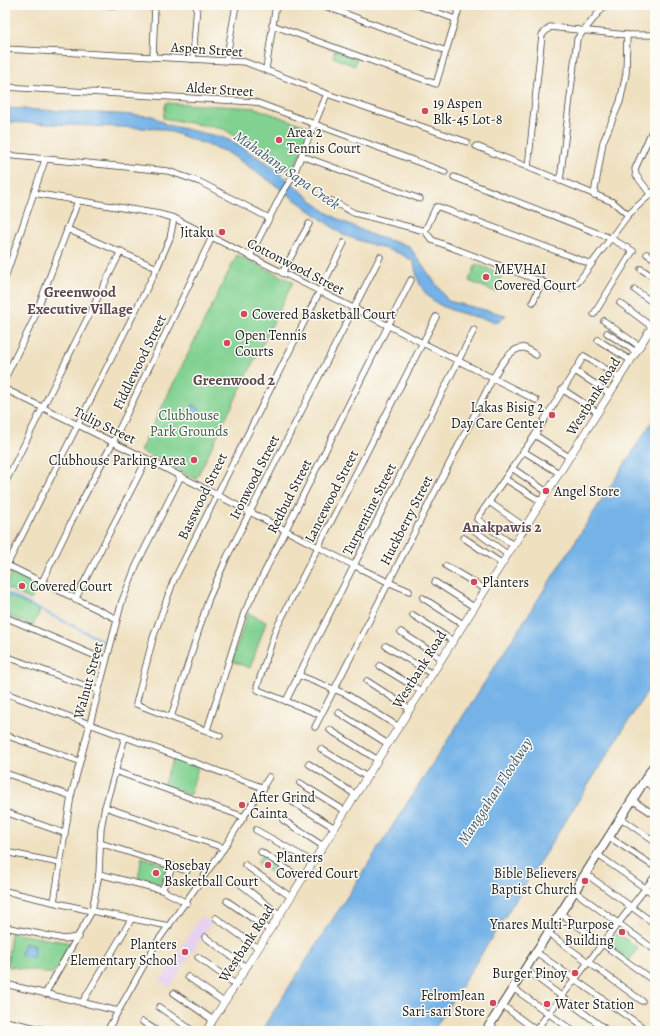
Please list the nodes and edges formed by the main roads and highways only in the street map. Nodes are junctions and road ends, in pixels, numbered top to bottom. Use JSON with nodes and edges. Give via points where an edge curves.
{"nodes":[{"id":1,"x":655,"y":764,"type":"edge"},
{"id":2,"x":488,"y":1028,"type":"edge"}],
"edges":[{"from":1,"to":2,"type":"main road"}]}
